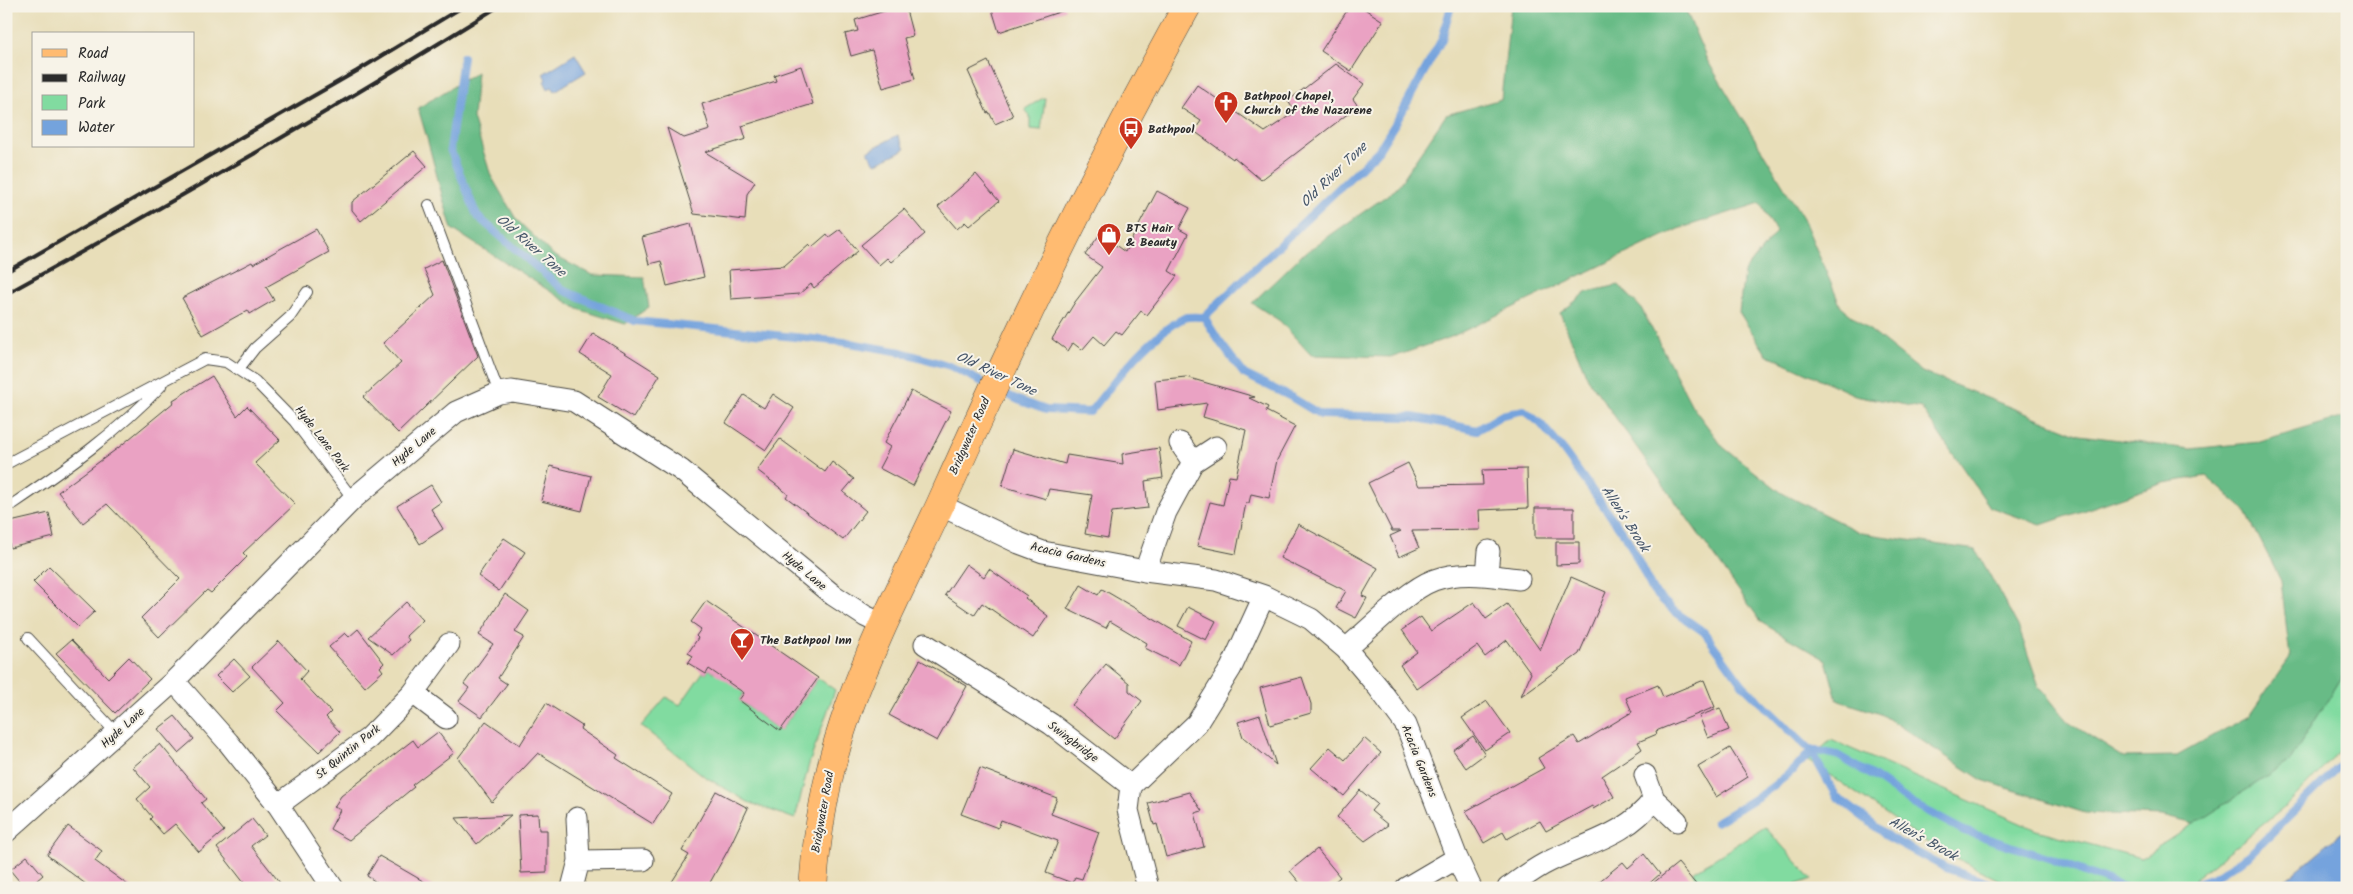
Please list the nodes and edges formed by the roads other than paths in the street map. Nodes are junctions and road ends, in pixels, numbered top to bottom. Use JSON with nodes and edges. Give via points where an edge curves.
{"nodes":[{"id":1,"x":1187,"y":6,"type":"edge"},
{"id":2,"x":429,"y":205,"type":"dead end"},
{"id":3,"x":307,"y":292,"type":"dead end"},
{"id":4,"x":238,"y":370,"type":"junction"},
{"id":5,"x":167,"y":380,"type":"junction"},
{"id":6,"x":499,"y":393,"type":"junction"},
{"id":7,"x":1180,"y":444,"type":"dead end"},
{"id":8,"x":1216,"y":447,"type":"dead end"},
{"id":9,"x":1193,"y":462,"type":"junction"},
{"id":10,"x":6,"y":464,"type":"edge"},
{"id":11,"x":353,"y":499,"type":"junction"},
{"id":12,"x":6,"y":505,"type":"edge"},
{"id":13,"x":940,"y":505,"type":"junction"},
{"id":14,"x":1489,"y":551,"type":"dead end"},
{"id":15,"x":1146,"y":571,"type":"junction"},
{"id":16,"x":1487,"y":575,"type":"junction"},
{"id":17,"x":1519,"y":579,"type":"dead end"},
{"id":18,"x":1264,"y":596,"type":"junction"},
{"id":19,"x":884,"y":624,"type":"junction"},
{"id":20,"x":28,"y":638,"type":"dead end"},
{"id":21,"x":449,"y":644,"type":"dead end"},
{"id":22,"x":925,"y":644,"type":"dead end"},
{"id":23,"x":1346,"y":649,"type":"junction"},
{"id":24,"x":174,"y":681,"type":"junction"},
{"id":25,"x":413,"y":693,"type":"junction"},
{"id":26,"x":446,"y":718,"type":"dead end"},
{"id":27,"x":117,"y":734,"type":"junction"},
{"id":28,"x":1644,"y":776,"type":"dead end"},
{"id":29,"x":1131,"y":786,"type":"junction"},
{"id":30,"x":1654,"y":799,"type":"junction"},
{"id":31,"x":278,"y":805,"type":"junction"},
{"id":32,"x":577,"y":818,"type":"dead end"},
{"id":33,"x":1678,"y":821,"type":"dead end"},
{"id":34,"x":6,"y":832,"type":"edge"},
{"id":35,"x":1457,"y":858,"type":"junction"},
{"id":36,"x":643,"y":860,"type":"dead end"},
{"id":37,"x":579,"y":861,"type":"junction"},
{"id":38,"x":333,"y":888,"type":"edge"},
{"id":39,"x":572,"y":888,"type":"edge"},
{"id":40,"x":813,"y":888,"type":"edge"},
{"id":41,"x":1148,"y":888,"type":"edge"},
{"id":42,"x":1406,"y":888,"type":"edge"},
{"id":43,"x":1471,"y":888,"type":"edge"},
{"id":44,"x":1508,"y":888,"type":"edge"}],
"edges":[{"from":1,"to":13,"type":"main road","name":"Bridgwater Road","via":[[1104,161],[1022,325]]},
{"from":2,"to":6,"type":"lane"},
{"from":3,"to":4,"type":"lane","via":[[290,317],[255,348]]},
{"from":4,"to":5,"type":"lane","name":"Hyde Lane Park","via":[[226,362],[205,360]]},
{"from":4,"to":11,"type":"lane","name":"Hyde Lane Park","via":[[255,381],[294,421]]},
{"from":5,"to":10,"type":"lane","name":"Hyde Lane Park"},
{"from":5,"to":12,"type":"lane","name":"Hyde Lane Park","via":[[133,416],[48,481],[13,504]]},
{"from":6,"to":11,"type":"street","name":"Hyde Lane","via":[[456,412]]},
{"from":6,"to":19,"type":"street","name":"Hyde Lane","via":[[512,391],[574,401],[681,470],[833,595]]},
{"from":7,"to":9,"type":"street"},
{"from":8,"to":9,"type":"street"},
{"from":9,"to":15,"type":"street","via":[[1166,512]]},
{"from":11,"to":24,"type":"street","name":"Hyde Lane"},
{"from":13,"to":15,"type":"street","name":"Acacia Gardens","via":[[1043,552]]},
{"from":13,"to":19,"type":"main road","name":"Bridgwater Road"},
{"from":14,"to":16,"type":"street"},
{"from":15,"to":18,"type":"street","name":"Acacia Gardens","via":[[1216,580]]},
{"from":16,"to":17,"type":"street"},
{"from":16,"to":23,"type":"street","via":[[1435,580],[1413,591]]},
{"from":18,"to":23,"type":"street","name":"Acacia Gardens","via":[[1311,620]]},
{"from":18,"to":29,"type":"street","via":[[1231,668],[1197,723]]},
{"from":19,"to":40,"type":"main road","name":"Bridgwater Road","via":[[849,708],[832,762],[822,805]]},
{"from":20,"to":27,"type":"lane"},
{"from":21,"to":25,"type":"street","name":"St Quintin Park"},
{"from":22,"to":29,"type":"street","name":"Swingbridge","via":[[1051,724]]},
{"from":23,"to":35,"type":"street","name":"Acacia Gardens","via":[[1406,726]]},
{"from":24,"to":27,"type":"street","name":"Hyde Lane"},
{"from":24,"to":31,"type":"street"},
{"from":25,"to":26,"type":"street"},
{"from":25,"to":31,"type":"street","name":"St Quintin Park","via":[[369,738]]},
{"from":27,"to":34,"type":"street","name":"Hyde Lane"},
{"from":28,"to":30,"type":"street"},
{"from":29,"to":41,"type":"street","via":[[1128,810]]},
{"from":30,"to":33,"type":"street"},
{"from":30,"to":44,"type":"street","via":[[1643,814],[1606,838],[1549,861]]},
{"from":31,"to":38,"type":"street"},
{"from":32,"to":37,"type":"street"},
{"from":35,"to":42,"type":"street"},
{"from":35,"to":43,"type":"street","name":"Acacia Gardens"},
{"from":36,"to":37,"type":"street"},
{"from":37,"to":39,"type":"street"}]}
